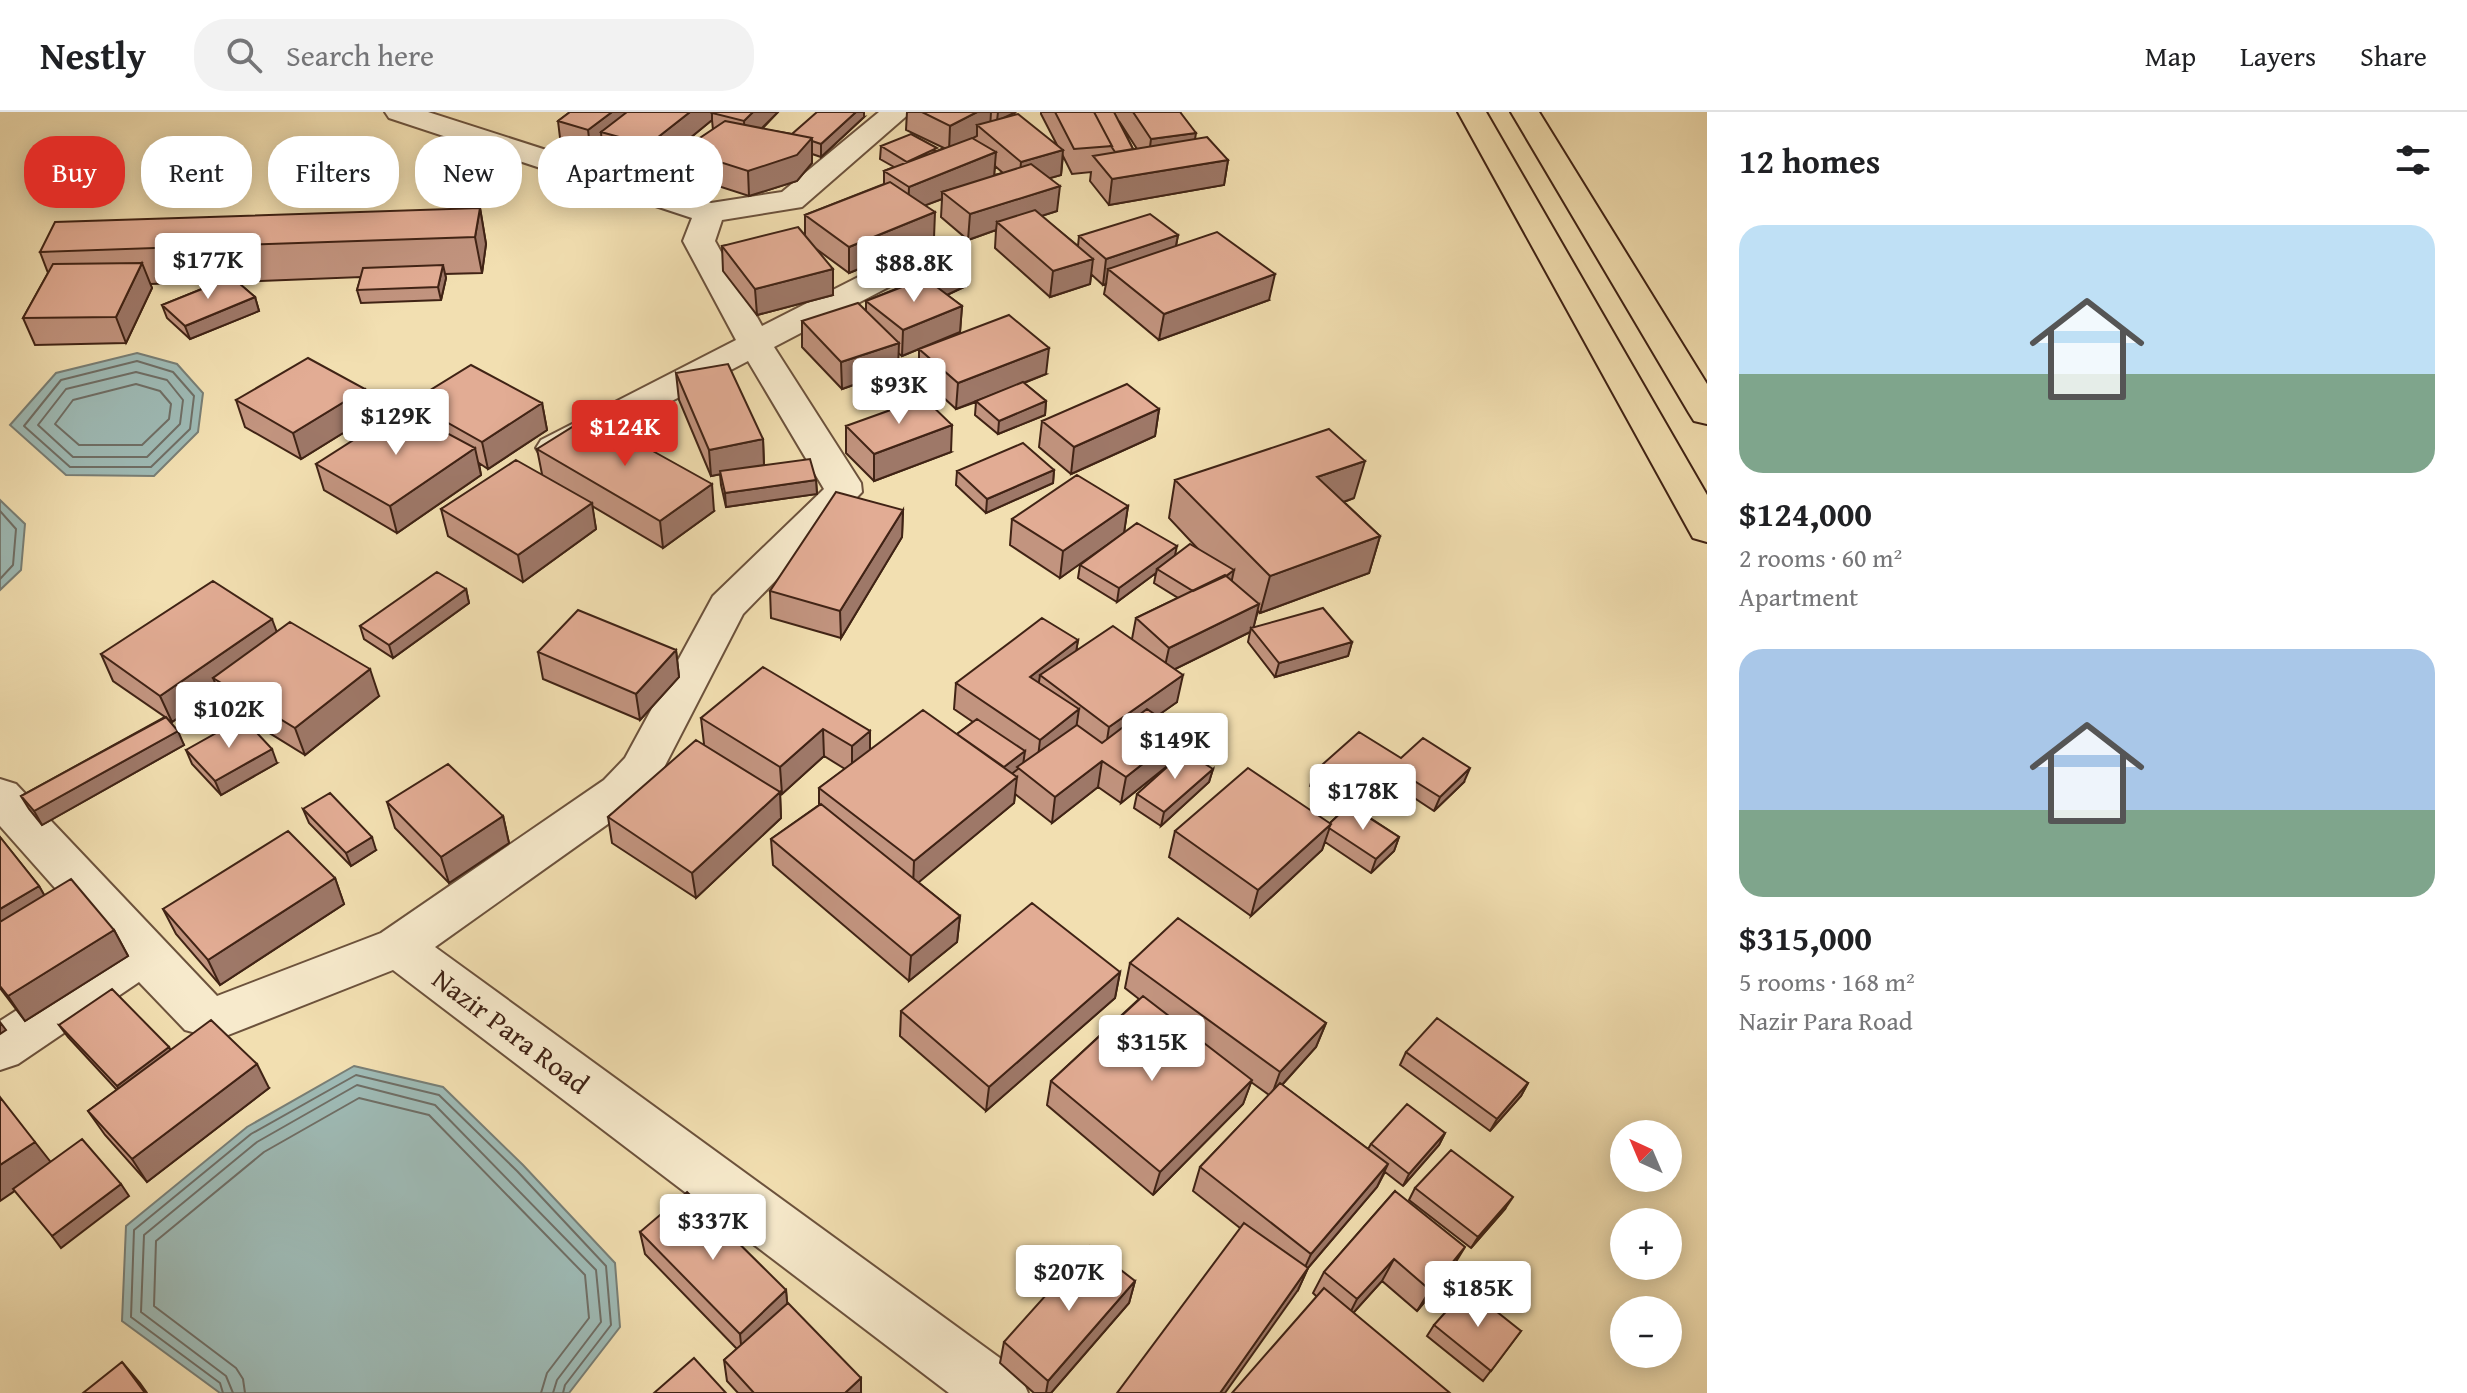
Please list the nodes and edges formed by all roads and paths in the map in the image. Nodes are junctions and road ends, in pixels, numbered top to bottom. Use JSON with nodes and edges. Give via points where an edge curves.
{"nodes":[{"id":1,"x":399,"y":112,"type":"edge"},
{"id":2,"x":897,"y":112,"type":"edge"},
{"id":3,"x":1472,"y":112,"type":"edge"},
{"id":4,"x":1525,"y":112,"type":"edge"},
{"id":5,"x":709,"y":213,"type":"junction"},
{"id":6,"x":891,"y":273,"type":"dead end"},
{"id":7,"x":756,"y":346,"type":"junction"},
{"id":8,"x":1707,"y":413,"type":"edge"},
{"id":9,"x":554,"y":448,"type":"edge"},
{"id":10,"x":1707,"y":529,"type":"edge"},
{"id":11,"x":0,"y":796,"type":"edge"},
{"id":12,"x":398,"y":947,"type":"junction"},
{"id":13,"x":143,"y":954,"type":"junction"},
{"id":14,"x":0,"y":1048,"type":"edge"},
{"id":15,"x":998,"y":1393,"type":"edge"}],
"edges":[{"from":1,"to":5,"type":"street"},
{"from":2,"to":5,"type":"street","via":[[791,200]]},
{"from":3,"to":10,"type":"main road"},
{"from":4,"to":8,"type":"main road"},
{"from":5,"to":7,"type":"street","via":[[699,241]]},
{"from":6,"to":7,"type":"street"},
{"from":7,"to":9,"type":"street"},
{"from":7,"to":12,"type":"street","via":[[843,492],[727,606],[641,769],[620,792]]},
{"from":11,"to":13,"type":"street"},
{"from":12,"to":13,"type":"street","via":[[218,1018],[203,1015]]},
{"from":12,"to":15,"type":"street","name":"Nazir Para Road"},
{"from":13,"to":14,"type":"street"}]}
